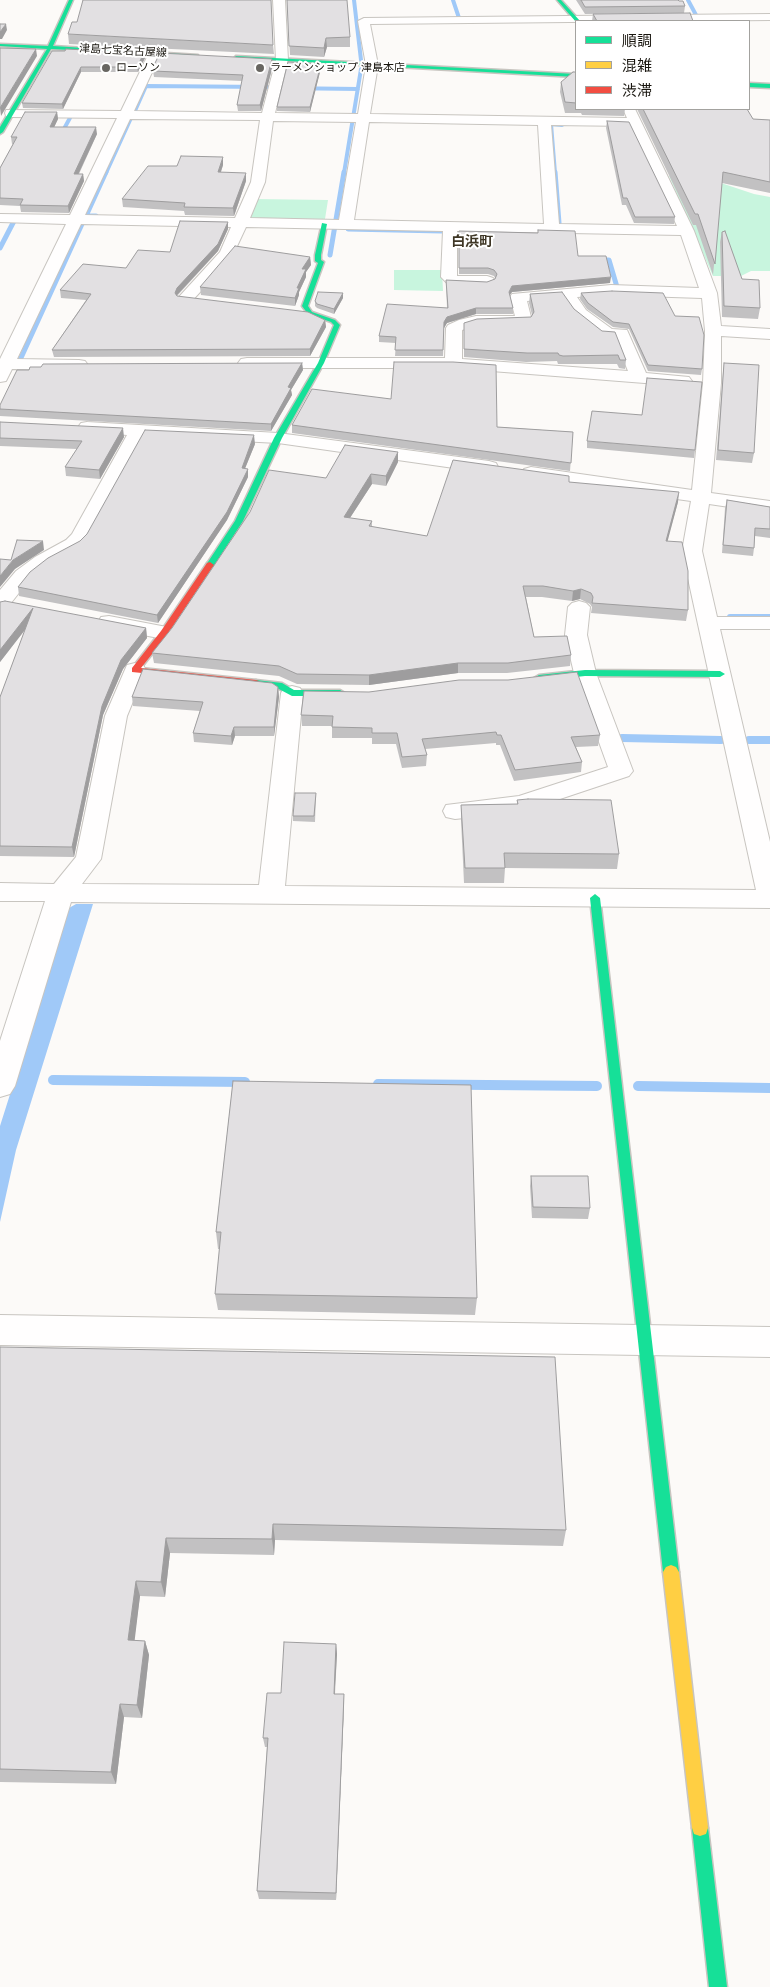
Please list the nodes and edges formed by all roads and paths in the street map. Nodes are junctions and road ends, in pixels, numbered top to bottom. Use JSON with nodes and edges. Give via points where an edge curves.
{"nodes":[{"id":1,"x":71,"y":0,"type":"edge"},
{"id":2,"x":279,"y":0,"type":"edge"},
{"id":3,"x":559,"y":0,"type":"edge"},
{"id":4,"x":690,"y":16,"type":"edge"},
{"id":5,"x":770,"y":17,"type":"edge"},
{"id":6,"x":575,"y":20,"type":"edge"},
{"id":7,"x":577,"y":20,"type":"edge"},
{"id":8,"x":0,"y":45,"type":"edge"},
{"id":9,"x":50,"y":48,"type":"junction"},
{"id":10,"x":155,"y":53,"type":"junction"},
{"id":11,"x":204,"y":56,"type":"edge"},
{"id":12,"x":223,"y":57,"type":"edge"},
{"id":13,"x":282,"y":60,"type":"junction"},
{"id":14,"x":372,"y":65,"type":"junction"},
{"id":15,"x":575,"y":76,"type":"edge"},
{"id":16,"x":750,"y":85,"type":"edge"},
{"id":17,"x":770,"y":86,"type":"edge"},
{"id":18,"x":629,"y":110,"type":"edge"},
{"id":19,"x":126,"y":115,"type":"junction"},
{"id":20,"x":6,"y":117,"type":"edge"},
{"id":21,"x":267,"y":117,"type":"junction"},
{"id":22,"x":357,"y":118,"type":"junction"},
{"id":23,"x":544,"y":121,"type":"junction"},
{"id":24,"x":635,"y":122,"type":"junction"},
{"id":25,"x":0,"y":132,"type":"edge"},
{"id":26,"x":0,"y":218,"type":"edge"},
{"id":27,"x":76,"y":220,"type":"junction"},
{"id":28,"x":239,"y":223,"type":"junction"},
{"id":29,"x":325,"y":224,"type":"junction"},
{"id":30,"x":344,"y":225,"type":"junction"},
{"id":31,"x":450,"y":226,"type":"junction"},
{"id":32,"x":552,"y":228,"type":"junction"},
{"id":33,"x":686,"y":231,"type":"junction"},
{"id":34,"x":487,"y":281,"type":"edge"},
{"id":35,"x":709,"y":292,"type":"junction"},
{"id":36,"x":567,"y":294,"type":"junction"},
{"id":37,"x":204,"y":301,"type":"edge"},
{"id":38,"x":291,"y":311,"type":"edge"},
{"id":39,"x":310,"y":313,"type":"junction"},
{"id":40,"x":713,"y":331,"type":"junction"},
{"id":41,"x":770,"y":334,"type":"edge"},
{"id":42,"x":321,"y":363,"type":"junction"},
{"id":43,"x":453,"y":363,"type":"junction"},
{"id":44,"x":97,"y":364,"type":"edge"},
{"id":45,"x":234,"y":364,"type":"edge"},
{"id":46,"x":2,"y":368,"type":"edge"},
{"id":47,"x":639,"y":378,"type":"junction"},
{"id":48,"x":712,"y":383,"type":"junction"},
{"id":49,"x":70,"y":426,"type":"edge"},
{"id":50,"x":139,"y":430,"type":"junction"},
{"id":51,"x":278,"y":438,"type":"junction"},
{"id":52,"x":701,"y":497,"type":"junction"},
{"id":53,"x":770,"y":507,"type":"edge"},
{"id":54,"x":8,"y":603,"type":"edge"},
{"id":55,"x":579,"y":607,"type":"dead end"},
{"id":56,"x":88,"y":618,"type":"edge"},
{"id":57,"x":709,"y":623,"type":"junction"},
{"id":58,"x":770,"y":623,"type":"edge"},
{"id":59,"x":164,"y":633,"type":"junction"},
{"id":60,"x":135,"y":670,"type":"junction"},
{"id":61,"x":585,"y":673,"type":"junction"},
{"id":62,"x":720,"y":674,"type":"junction"},
{"id":63,"x":527,"y":679,"type":"edge"},
{"id":64,"x":292,"y":693,"type":"junction"},
{"id":65,"x":350,"y":693,"type":"edge"},
{"id":66,"x":455,"y":811,"type":"dead end"},
{"id":67,"x":0,"y":892,"type":"edge"},
{"id":68,"x":61,"y":892,"type":"junction"},
{"id":69,"x":271,"y":894,"type":"junction"},
{"id":70,"x":595,"y":898,"type":"junction"},
{"id":71,"x":770,"y":898,"type":"edge"},
{"id":72,"x":0,"y":1086,"type":"edge"},
{"id":73,"x":0,"y":1330,"type":"edge"},
{"id":74,"x":644,"y":1340,"type":"junction"},
{"id":75,"x":770,"y":1342,"type":"edge"},
{"id":76,"x":718,"y":1987,"type":"edge"}],
"edges":[{"from":1,"to":9,"type":"street"},
{"from":2,"to":13,"type":"street"},
{"from":3,"to":7,"type":"street"},
{"from":4,"to":5,"type":"street"},
{"from":4,"to":7,"type":"street"},
{"from":6,"to":14,"type":"street","via":[[364,21]]},
{"from":8,"to":9,"type":"street","name":"津島七宝名古屋線"},
{"from":9,"to":10,"type":"street","name":"津島七宝名古屋線"},
{"from":9,"to":20,"type":"street"},
{"from":10,"to":11,"type":"street","name":"津島七宝名古屋線"},
{"from":10,"to":19,"type":"street"},
{"from":12,"to":13,"type":"street"},
{"from":13,"to":14,"type":"street"},
{"from":13,"to":21,"type":"street"},
{"from":14,"to":15,"type":"street"},
{"from":14,"to":22,"type":"street"},
{"from":16,"to":17,"type":"street"},
{"from":18,"to":24,"type":"street"},
{"from":19,"to":20,"type":"street"},
{"from":19,"to":21,"type":"street"},
{"from":19,"to":27,"type":"street"},
{"from":20,"to":25,"type":"street"},
{"from":21,"to":22,"type":"street"},
{"from":21,"to":28,"type":"street","via":[[258,182]]},
{"from":22,"to":23,"type":"street"},
{"from":22,"to":30,"type":"street"},
{"from":23,"to":24,"type":"street"},
{"from":23,"to":32,"type":"street"},
{"from":24,"to":33,"type":"street"},
{"from":26,"to":27,"type":"street"},
{"from":27,"to":28,"type":"street"},
{"from":27,"to":46,"type":"street"},
{"from":28,"to":29,"type":"street"},
{"from":28,"to":37,"type":"street","via":[[227,254],[185,299]]},
{"from":29,"to":30,"type":"street"},
{"from":29,"to":39,"type":"street","via":[[318,255],[320,262],[305,306]]},
{"from":30,"to":31,"type":"street"},
{"from":31,"to":32,"type":"street"},
{"from":31,"to":34,"type":"street","via":[[449,278],[454,281]]},
{"from":32,"to":33,"type":"street"},
{"from":33,"to":35,"type":"street"},
{"from":35,"to":36,"type":"street","via":[[622,290]]},
{"from":35,"to":40,"type":"street"},
{"from":36,"to":43,"type":"street","via":[[518,297],[524,321],[476,321],[454,328]]},
{"from":36,"to":47,"type":"street","via":[[580,313],[608,334],[622,334]]},
{"from":38,"to":39,"type":"street"},
{"from":39,"to":42,"type":"street","via":[[337,325]]},
{"from":40,"to":41,"type":"street"},
{"from":40,"to":48,"type":"street"},
{"from":42,"to":43,"type":"street"},
{"from":42,"to":45,"type":"street"},
{"from":42,"to":51,"type":"street"},
{"from":43,"to":47,"type":"street"},
{"from":44,"to":46,"type":"street"},
{"from":47,"to":48,"type":"street"},
{"from":48,"to":52,"type":"street"},
{"from":49,"to":50,"type":"street"},
{"from":50,"to":51,"type":"street"},
{"from":50,"to":54,"type":"street","via":[[80,538],[23,575]]},
{"from":51,"to":52,"type":"street"},
{"from":51,"to":59,"type":"street","via":[[240,521]]},
{"from":52,"to":53,"type":"street"},
{"from":52,"to":57,"type":"street","via":[[692,551]]},
{"from":55,"to":61,"type":"street","via":[[576,634]]},
{"from":56,"to":59,"type":"street"},
{"from":57,"to":58,"type":"street"},
{"from":57,"to":62,"type":"street"},
{"from":59,"to":60,"type":"street"},
{"from":60,"to":64,"type":"street","via":[[279,685]]},
{"from":60,"to":68,"type":"street","via":[[116,716],[88,860]]},
{"from":61,"to":62,"type":"street"},
{"from":61,"to":63,"type":"street"},
{"from":61,"to":66,"type":"street","via":[[622,771],[521,804]]},
{"from":62,"to":71,"type":"street"},
{"from":64,"to":65,"type":"street"},
{"from":64,"to":69,"type":"street"},
{"from":67,"to":68,"type":"street"},
{"from":68,"to":69,"type":"street"},
{"from":68,"to":72,"type":"street"},
{"from":69,"to":70,"type":"street"},
{"from":70,"to":71,"type":"street"},
{"from":70,"to":74,"type":"street"},
{"from":73,"to":74,"type":"street"},
{"from":74,"to":75,"type":"street"},
{"from":74,"to":76,"type":"street"}]}
